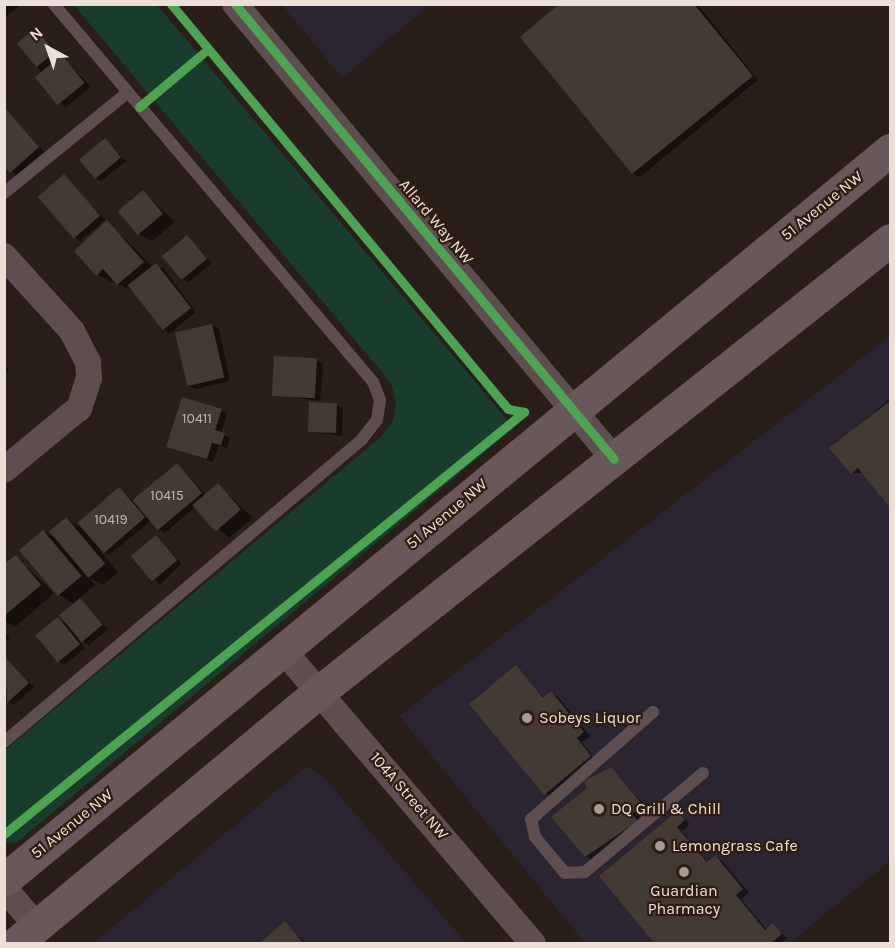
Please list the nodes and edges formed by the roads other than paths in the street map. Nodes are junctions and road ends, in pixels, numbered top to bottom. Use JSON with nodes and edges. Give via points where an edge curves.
{"nodes":[{"id":1,"x":54,"y":4,"type":"edge"},
{"id":2,"x":235,"y":4,"type":"edge"},
{"id":3,"x":127,"y":93,"type":"junction"},
{"id":4,"x":891,"y":150,"type":"edge"},
{"id":5,"x":4,"y":193,"type":"edge"},
{"id":6,"x":891,"y":240,"type":"edge"},
{"id":7,"x":4,"y":256,"type":"edge"},
{"id":8,"x":573,"y":410,"type":"junction"},
{"id":9,"x":614,"y":459,"type":"junction"},
{"id":10,"x":4,"y":470,"type":"edge"},
{"id":11,"x":283,"y":650,"type":"junction"},
{"id":12,"x":319,"y":692,"type":"junction"},
{"id":13,"x":652,"y":712,"type":"dead end"},
{"id":14,"x":4,"y":742,"type":"edge"},
{"id":15,"x":704,"y":773,"type":"dead end"},
{"id":16,"x":4,"y":880,"type":"edge"},
{"id":17,"x":4,"y":888,"type":"edge"},
{"id":18,"x":26,"y":935,"type":"edge"},
{"id":19,"x":532,"y":944,"type":"edge"}],
"edges":[{"from":1,"to":3,"type":"lane"},
{"from":2,"to":8,"type":"street","name":"Allard Way NW"},
{"from":3,"to":5,"type":"lane"},
{"from":3,"to":14,"type":"lane","via":[[373,382],[380,400],[377,420],[362,439]]},
{"from":4,"to":8,"type":"main road","name":"51 Avenue NW"},
{"from":6,"to":9,"type":"main road"},
{"from":7,"to":10,"type":"street","via":[[72,331],[88,362],[89,378],[79,408]]},
{"from":8,"to":9,"type":"street","name":"Allard Way NW"},
{"from":8,"to":11,"type":"main road","name":"51 Avenue NW"},
{"from":9,"to":12,"type":"main road"},
{"from":11,"to":12,"type":"street","name":"104A Street NW"},
{"from":11,"to":16,"type":"main road","name":"51 Avenue NW"},
{"from":12,"to":18,"type":"main road"},
{"from":12,"to":19,"type":"street","name":"104A Street NW"},
{"from":13,"to":15,"type":"lane","via":[[531,819],[535,837],[565,873],[585,872]]},
{"from":17,"to":18,"type":"street"}]}
